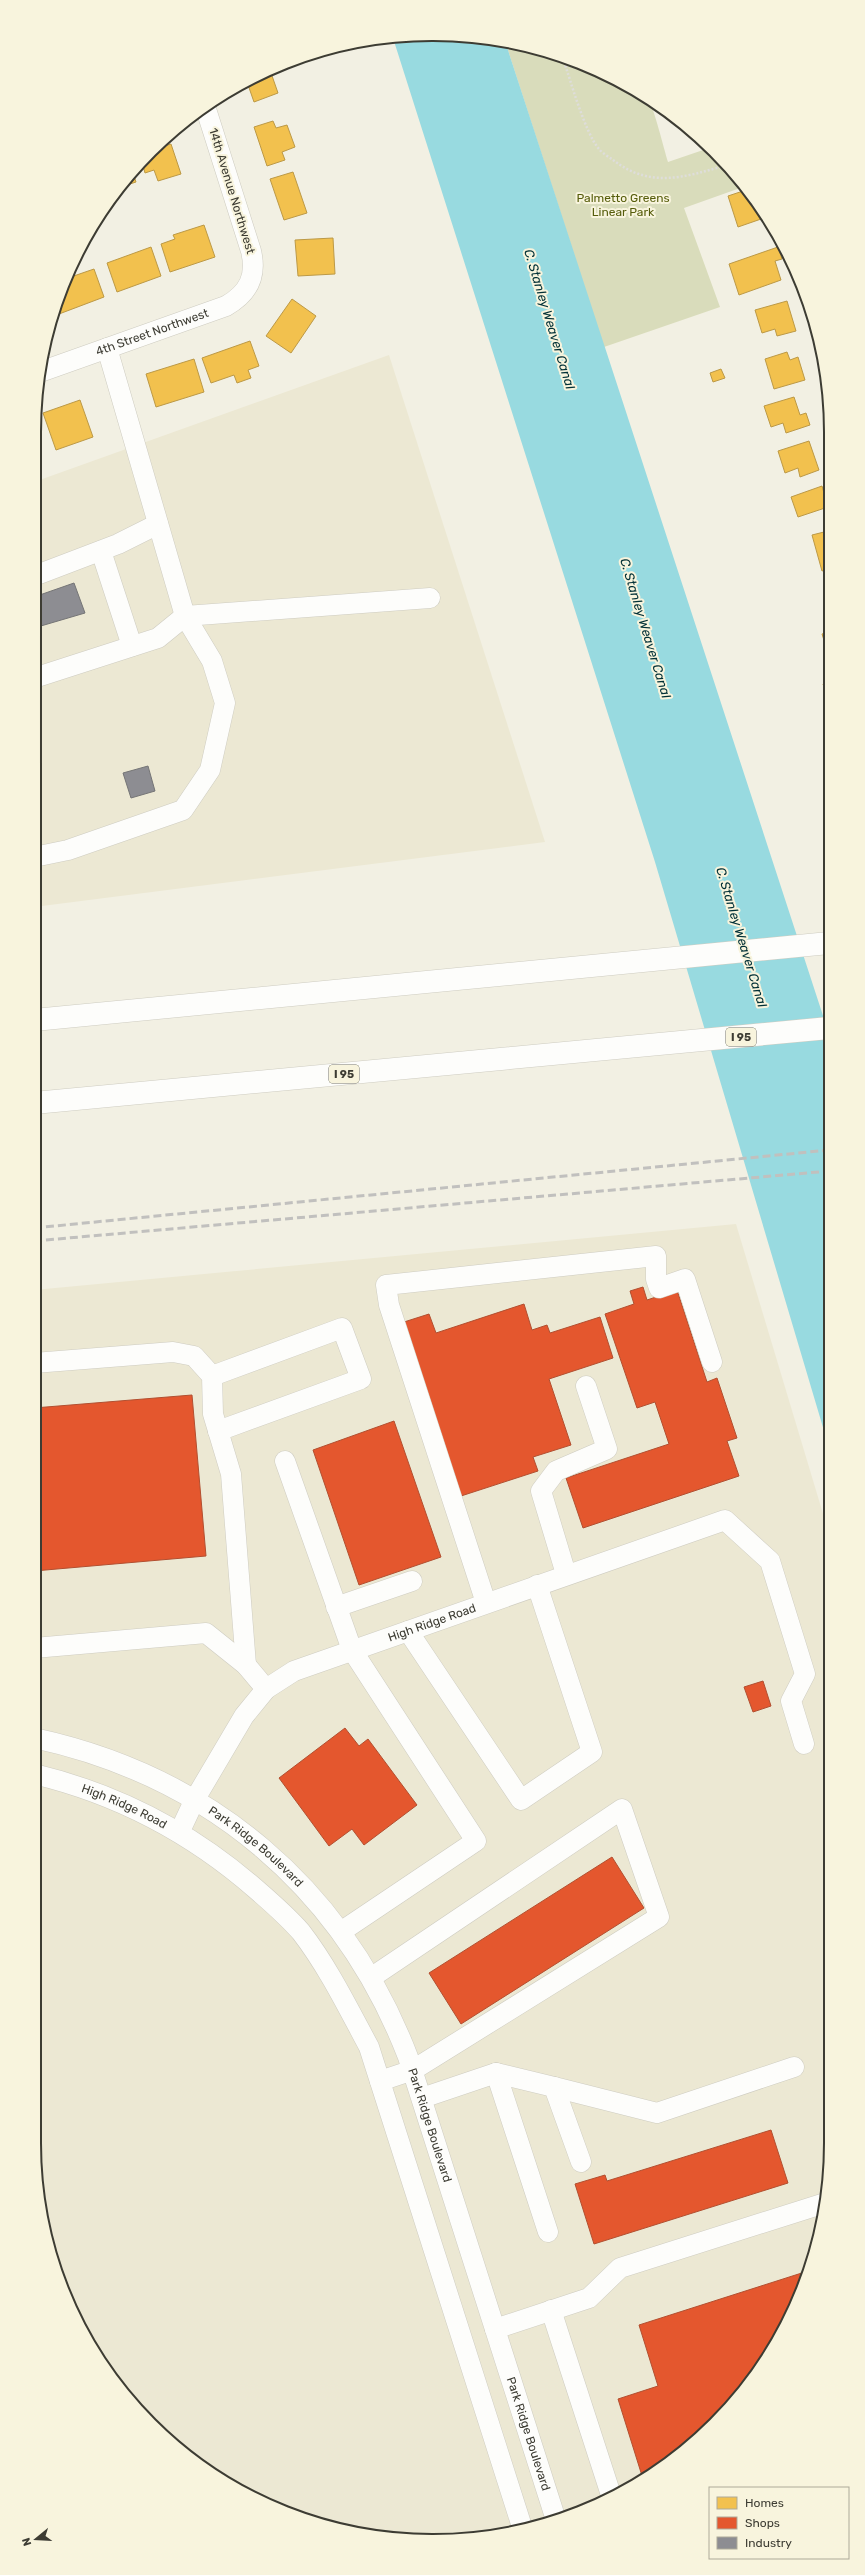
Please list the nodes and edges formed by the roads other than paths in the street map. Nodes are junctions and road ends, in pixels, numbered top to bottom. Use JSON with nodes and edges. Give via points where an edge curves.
{"nodes":[{"id":1,"x":207,"y":113,"type":"edge"},
{"id":2,"x":253,"y":277,"type":"joint"},
{"id":3,"x":107,"y":348,"type":"junction"},
{"id":4,"x":46,"y":370,"type":"edge"},
{"id":5,"x":158,"y":524,"type":"junction"},
{"id":6,"x":101,"y":551,"type":"junction"},
{"id":7,"x":41,"y":573,"type":"edge"},
{"id":8,"x":430,"y":598,"type":"dead end"},
{"id":9,"x":185,"y":616,"type":"junction"},
{"id":10,"x":132,"y":646,"type":"junction"},
{"id":11,"x":41,"y":676,"type":"edge"},
{"id":12,"x":41,"y":856,"type":"edge"},
{"id":13,"x":824,"y":944,"type":"edge"},
{"id":14,"x":41,"y":1019,"type":"edge"},
{"id":15,"x":824,"y":1028,"type":"edge"},
{"id":16,"x":41,"y":1102,"type":"edge"},
{"id":17,"x":41,"y":1362,"type":"edge"},
{"id":18,"x":712,"y":1362,"type":"dead end"},
{"id":19,"x":212,"y":1376,"type":"junction"},
{"id":20,"x":586,"y":1386,"type":"dead end"},
{"id":21,"x":218,"y":1431,"type":"junction"},
{"id":22,"x":285,"y":1462,"type":"dead end"},
{"id":23,"x":566,"y":1574,"type":"junction"},
{"id":24,"x":412,"y":1581,"type":"dead end"},
{"id":25,"x":537,"y":1585,"type":"junction"},
{"id":26,"x":486,"y":1603,"type":"junction"},
{"id":27,"x":336,"y":1607,"type":"junction"},
{"id":28,"x":408,"y":1631,"type":"junction"},
{"id":29,"x":41,"y":1647,"type":"edge"},
{"id":30,"x":352,"y":1650,"type":"junction"},
{"id":31,"x":246,"y":1665,"type":"junction"},
{"id":32,"x":266,"y":1689,"type":"junction"},
{"id":33,"x":41,"y":1740,"type":"edge"},
{"id":34,"x":804,"y":1744,"type":"dead end"},
{"id":35,"x":41,"y":1776,"type":"edge"},
{"id":36,"x":195,"y":1800,"type":"junction"},
{"id":37,"x":180,"y":1831,"type":"junction"},
{"id":38,"x":342,"y":1931,"type":"junction"},
{"id":39,"x":372,"y":1977,"type":"junction"},
{"id":40,"x":794,"y":2067,"type":"dead end"},
{"id":41,"x":413,"y":2070,"type":"junction"},
{"id":42,"x":496,"y":2073,"type":"junction"},
{"id":43,"x":380,"y":2080,"type":"junction"},
{"id":44,"x":554,"y":2088,"type":"junction"},
{"id":45,"x":422,"y":2098,"type":"junction"},
{"id":46,"x":581,"y":2162,"type":"dead end"},
{"id":47,"x":819,"y":2205,"type":"edge"},
{"id":48,"x":548,"y":2232,"type":"dead end"},
{"id":49,"x":551,"y":2310,"type":"junction"},
{"id":50,"x":495,"y":2328,"type":"junction"},
{"id":51,"x":610,"y":2492,"type":"edge"},
{"id":52,"x":554,"y":2514,"type":"edge"},
{"id":53,"x":521,"y":2524,"type":"edge"}],
"edges":[{"from":1,"to":2,"type":"street","name":"14th Avenue Northwest","via":[[251,251]]},
{"from":2,"to":3,"type":"street","name":"4th Street Northwest","via":[[247,290],[226,306]]},
{"from":3,"to":4,"type":"street","name":"4th Street Northwest"},
{"from":3,"to":5,"type":"street"},
{"from":5,"to":6,"type":"street"},
{"from":5,"to":9,"type":"street"},
{"from":6,"to":7,"type":"street"},
{"from":6,"to":10,"type":"street"},
{"from":8,"to":9,"type":"street"},
{"from":9,"to":10,"type":"street","via":[[158,638]]},
{"from":9,"to":12,"type":"street","via":[[212,661],[225,702],[210,770],[184,810],[68,850]]},
{"from":10,"to":11,"type":"street"},
{"from":13,"to":14,"type":"highway"},
{"from":15,"to":16,"type":"highway","number":"I 95"},
{"from":17,"to":19,"type":"street","via":[[173,1352],[194,1356]]},
{"from":18,"to":26,"type":"street","via":[[685,1279],[659,1288],[656,1279],[656,1256],[386,1285],[389,1305]]},
{"from":19,"to":21,"type":"street","via":[[212,1414]]},
{"from":19,"to":21,"type":"street","via":[[342,1328],[361,1379]]},
{"from":20,"to":23,"type":"street","via":[[607,1449],[556,1471],[541,1491]]},
{"from":21,"to":31,"type":"street","via":[[232,1474]]},
{"from":22,"to":27,"type":"street"},
{"from":23,"to":25,"type":"street","name":"High Ridge Road"},
{"from":23,"to":34,"type":"street","name":"High Ridge Road","via":[[725,1520],[770,1561],[805,1674],[791,1701]]},
{"from":24,"to":27,"type":"street"},
{"from":25,"to":26,"type":"street","name":"High Ridge Road"},
{"from":25,"to":28,"type":"street","via":[[592,1752],[521,1800]]},
{"from":26,"to":28,"type":"street","name":"High Ridge Road"},
{"from":27,"to":30,"type":"street"},
{"from":28,"to":30,"type":"street","name":"High Ridge Road"},
{"from":29,"to":31,"type":"street","via":[[206,1633]]},
{"from":30,"to":32,"type":"street","name":"High Ridge Road","via":[[294,1671]]},
{"from":30,"to":38,"type":"street","via":[[476,1841]]},
{"from":31,"to":32,"type":"street"},
{"from":32,"to":36,"type":"street","name":"High Ridge Road","via":[[244,1716]]},
{"from":33,"to":36,"type":"street","via":[[106,1757],[138,1770]]},
{"from":35,"to":37,"type":"street","name":"High Ridge Road","via":[[92,1791]]},
{"from":36,"to":37,"type":"street","name":"High Ridge Road"},
{"from":36,"to":38,"type":"street","name":"Park Ridge Boulevard","via":[[246,1834],[283,1866]]},
{"from":37,"to":43,"type":"street","via":[[240,1875],[301,1932],[338,1988],[369,2047]]},
{"from":38,"to":39,"type":"street","name":"Park Ridge Boulevard"},
{"from":39,"to":41,"type":"street","name":"Park Ridge Boulevard","via":[[396,2024]]},
{"from":39,"to":41,"type":"street","via":[[622,1809],[659,1917]]},
{"from":40,"to":44,"type":"street","via":[[657,2113]]},
{"from":41,"to":43,"type":"street"},
{"from":41,"to":45,"type":"street","name":"Park Ridge Boulevard"},
{"from":42,"to":44,"type":"street"},
{"from":42,"to":45,"type":"street"},
{"from":42,"to":48,"type":"street"},
{"from":43,"to":53,"type":"street"},
{"from":44,"to":46,"type":"street"},
{"from":45,"to":50,"type":"street","name":"Park Ridge Boulevard"},
{"from":47,"to":49,"type":"street","via":[[620,2268],[589,2298]]},
{"from":49,"to":50,"type":"street"},
{"from":49,"to":51,"type":"street"},
{"from":50,"to":52,"type":"street","name":"Park Ridge Boulevard"}]}
